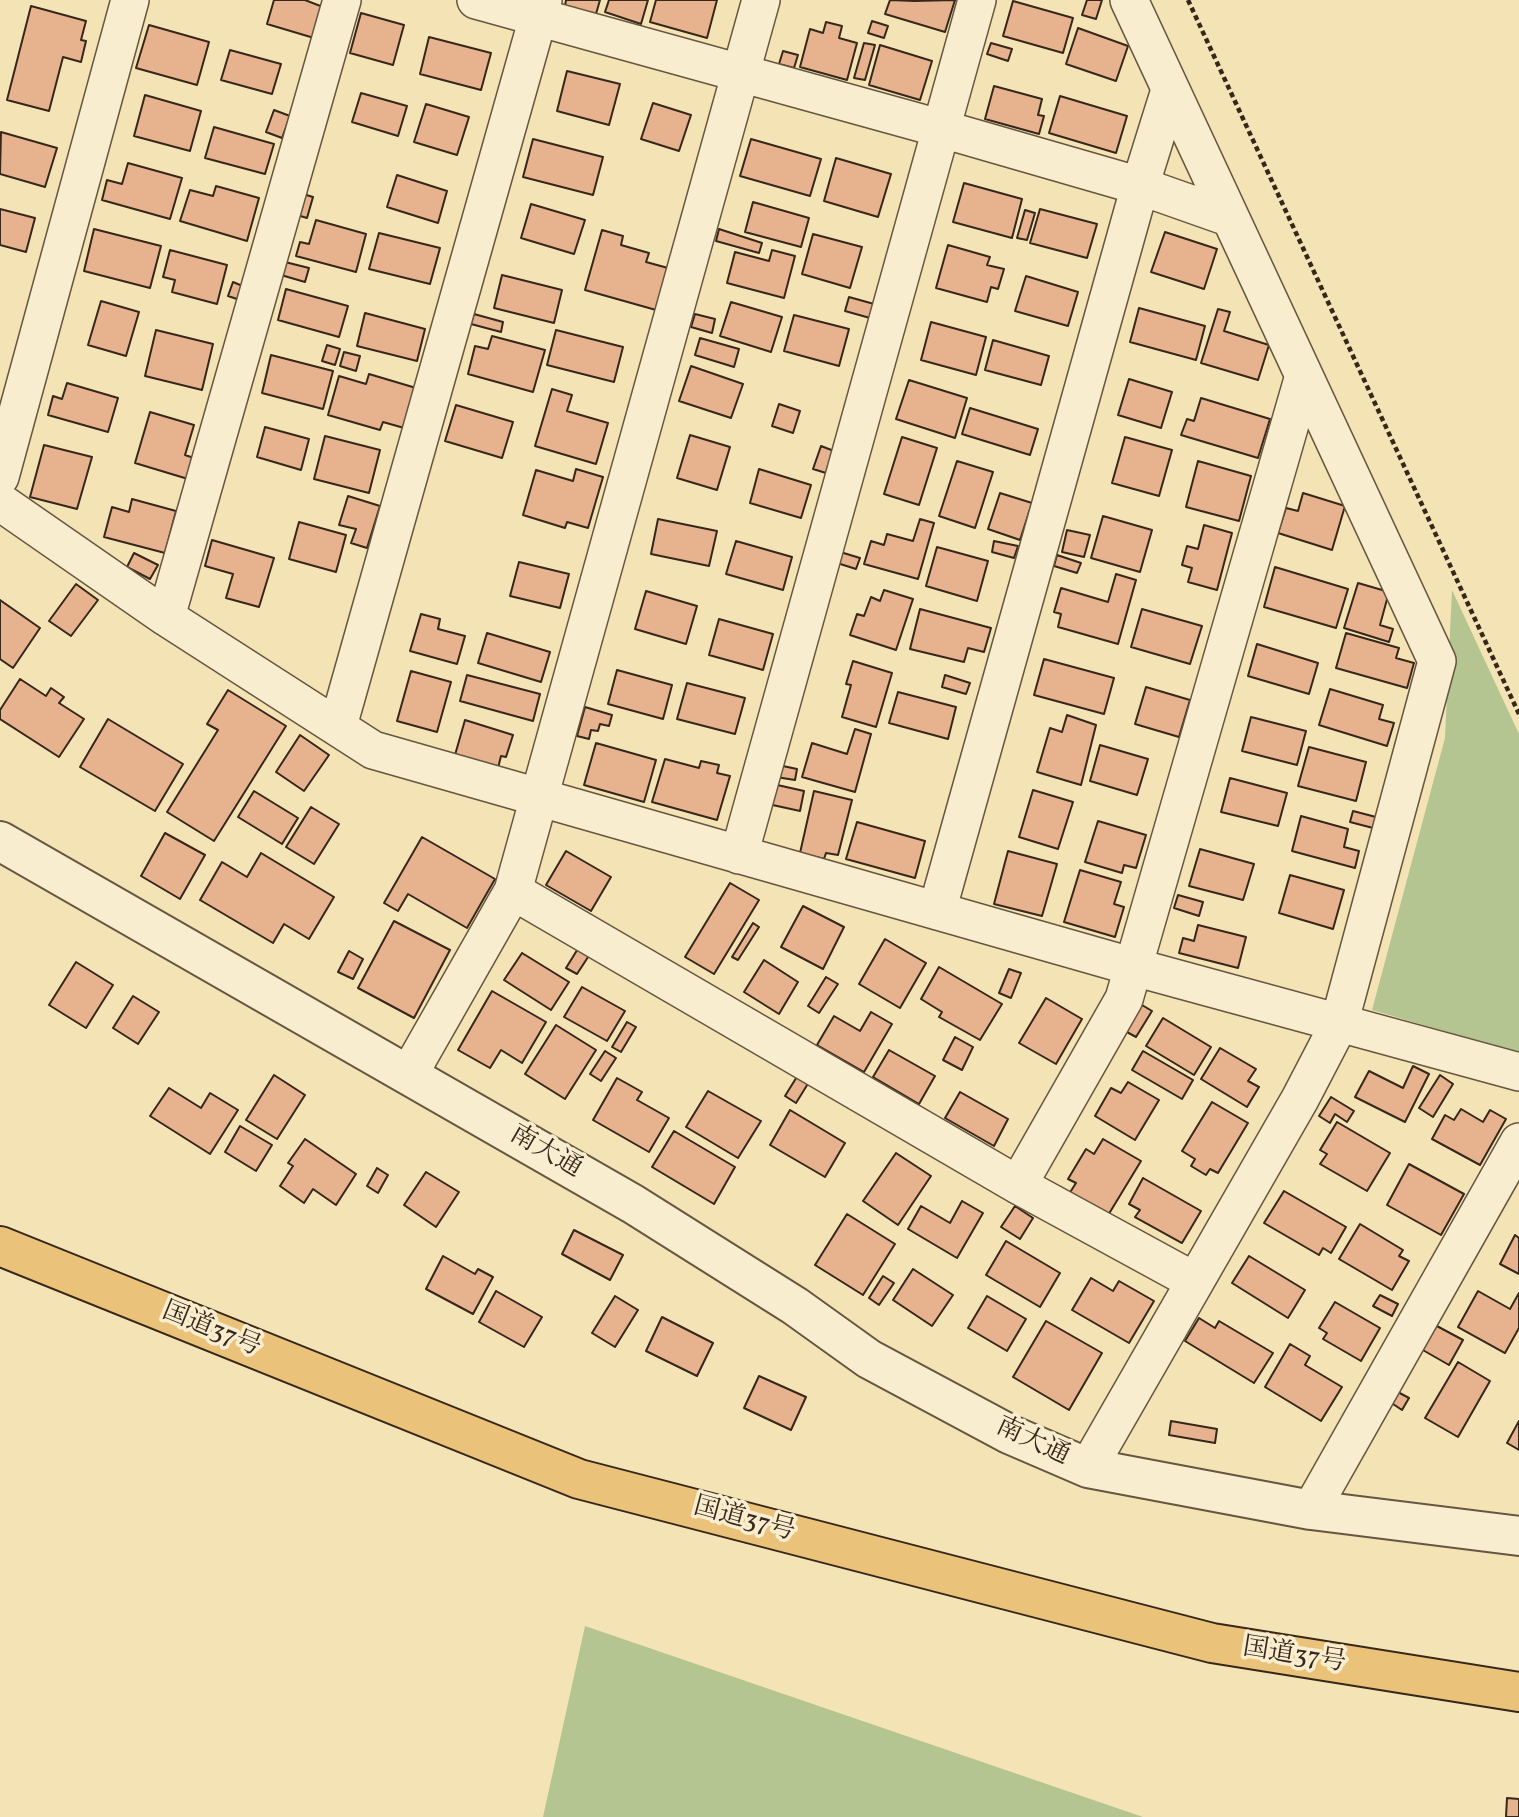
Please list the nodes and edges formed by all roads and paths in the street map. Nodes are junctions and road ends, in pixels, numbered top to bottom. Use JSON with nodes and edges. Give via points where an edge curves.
{"nodes":[{"id":1,"x":130,"y":0,"type":"edge"},
{"id":2,"x":341,"y":0,"type":"edge"},
{"id":3,"x":476,"y":0,"type":"edge"},
{"id":4,"x":761,"y":0,"type":"edge"},
{"id":5,"x":977,"y":0,"type":"edge"},
{"id":6,"x":1129,"y":0,"type":"edge"},
{"id":7,"x":1188,"y":0,"type":"edge"},
{"id":8,"x":540,"y":9,"type":"edge"},
{"id":9,"x":741,"y":74,"type":"junction"},
{"id":10,"x":1170,"y":90,"type":"junction"},
{"id":11,"x":939,"y":128,"type":"junction"},
{"id":12,"x":1140,"y":186,"type":"junction"},
{"id":13,"x":1228,"y":217,"type":"junction"},
{"id":14,"x":1303,"y":379,"type":"junction"},
{"id":15,"x":0,"y":477,"type":"edge"},
{"id":16,"x":0,"y":502,"type":"edge"},
{"id":17,"x":166,"y":617,"type":"junction"},
{"id":18,"x":1519,"y":715,"type":"edge"},
{"id":19,"x":338,"y":726,"type":"junction"},
{"id":20,"x":537,"y":797,"type":"junction"},
{"id":21,"x":0,"y":841,"type":"edge"},
{"id":22,"x":739,"y":855,"type":"junction"},
{"id":23,"x":513,"y":891,"type":"junction"},
{"id":24,"x":937,"y":911,"type":"junction"},
{"id":25,"x":1134,"y":967,"type":"junction"},
{"id":26,"x":1339,"y":1024,"type":"junction"},
{"id":27,"x":1519,"y":1072,"type":"edge"},
{"id":28,"x":409,"y":1074,"type":"junction"},
{"id":29,"x":1519,"y":1142,"type":"edge"},
{"id":30,"x":1018,"y":1185,"type":"junction"},
{"id":31,"x":0,"y":1246,"type":"edge"},
{"id":32,"x":1194,"y":1281,"type":"junction"},
{"id":33,"x":1088,"y":1468,"type":"junction"},
{"id":34,"x":1311,"y":1510,"type":"junction"},
{"id":35,"x":1519,"y":1536,"type":"edge"},
{"id":36,"x":1519,"y":1692,"type":"edge"}],
"edges":[{"from":1,"to":15,"type":"street"},
{"from":2,"to":17,"type":"street"},
{"from":3,"to":8,"type":"street"},
{"from":4,"to":9,"type":"street"},
{"from":5,"to":11,"type":"street"},
{"from":6,"to":10,"type":"street"},
{"from":7,"to":18,"type":"path"},
{"from":8,"to":9,"type":"street"},
{"from":8,"to":19,"type":"street"},
{"from":9,"to":11,"type":"street"},
{"from":9,"to":20,"type":"street"},
{"from":10,"to":12,"type":"street"},
{"from":10,"to":13,"type":"street"},
{"from":11,"to":12,"type":"street"},
{"from":11,"to":22,"type":"street"},
{"from":12,"to":13,"type":"street"},
{"from":12,"to":24,"type":"street"},
{"from":13,"to":14,"type":"street"},
{"from":14,"to":25,"type":"street"},
{"from":14,"to":26,"type":"street","via":[[1437,661]]},
{"from":16,"to":17,"type":"street"},
{"from":17,"to":19,"type":"street"},
{"from":19,"to":20,"type":"street","via":[[373,750]]},
{"from":20,"to":22,"type":"street"},
{"from":20,"to":23,"type":"street"},
{"from":21,"to":28,"type":"street","name":"南大通"},
{"from":22,"to":24,"type":"street"},
{"from":23,"to":28,"type":"street"},
{"from":23,"to":30,"type":"street"},
{"from":24,"to":25,"type":"street"},
{"from":25,"to":26,"type":"street"},
{"from":25,"to":30,"type":"street","via":[[1124,999]]},
{"from":26,"to":27,"type":"street"},
{"from":26,"to":32,"type":"street"},
{"from":28,"to":33,"type":"street","name":"南大通","via":[[632,1204],[869,1359],[1009,1434]]},
{"from":29,"to":34,"type":"street"},
{"from":30,"to":32,"type":"street"},
{"from":31,"to":36,"type":"highway","name":"国道37号","via":[[579,1479],[1212,1643]]},
{"from":32,"to":33,"type":"street"},
{"from":33,"to":34,"type":"street","name":"南大通"},
{"from":34,"to":35,"type":"street","name":"南大通"}]}
